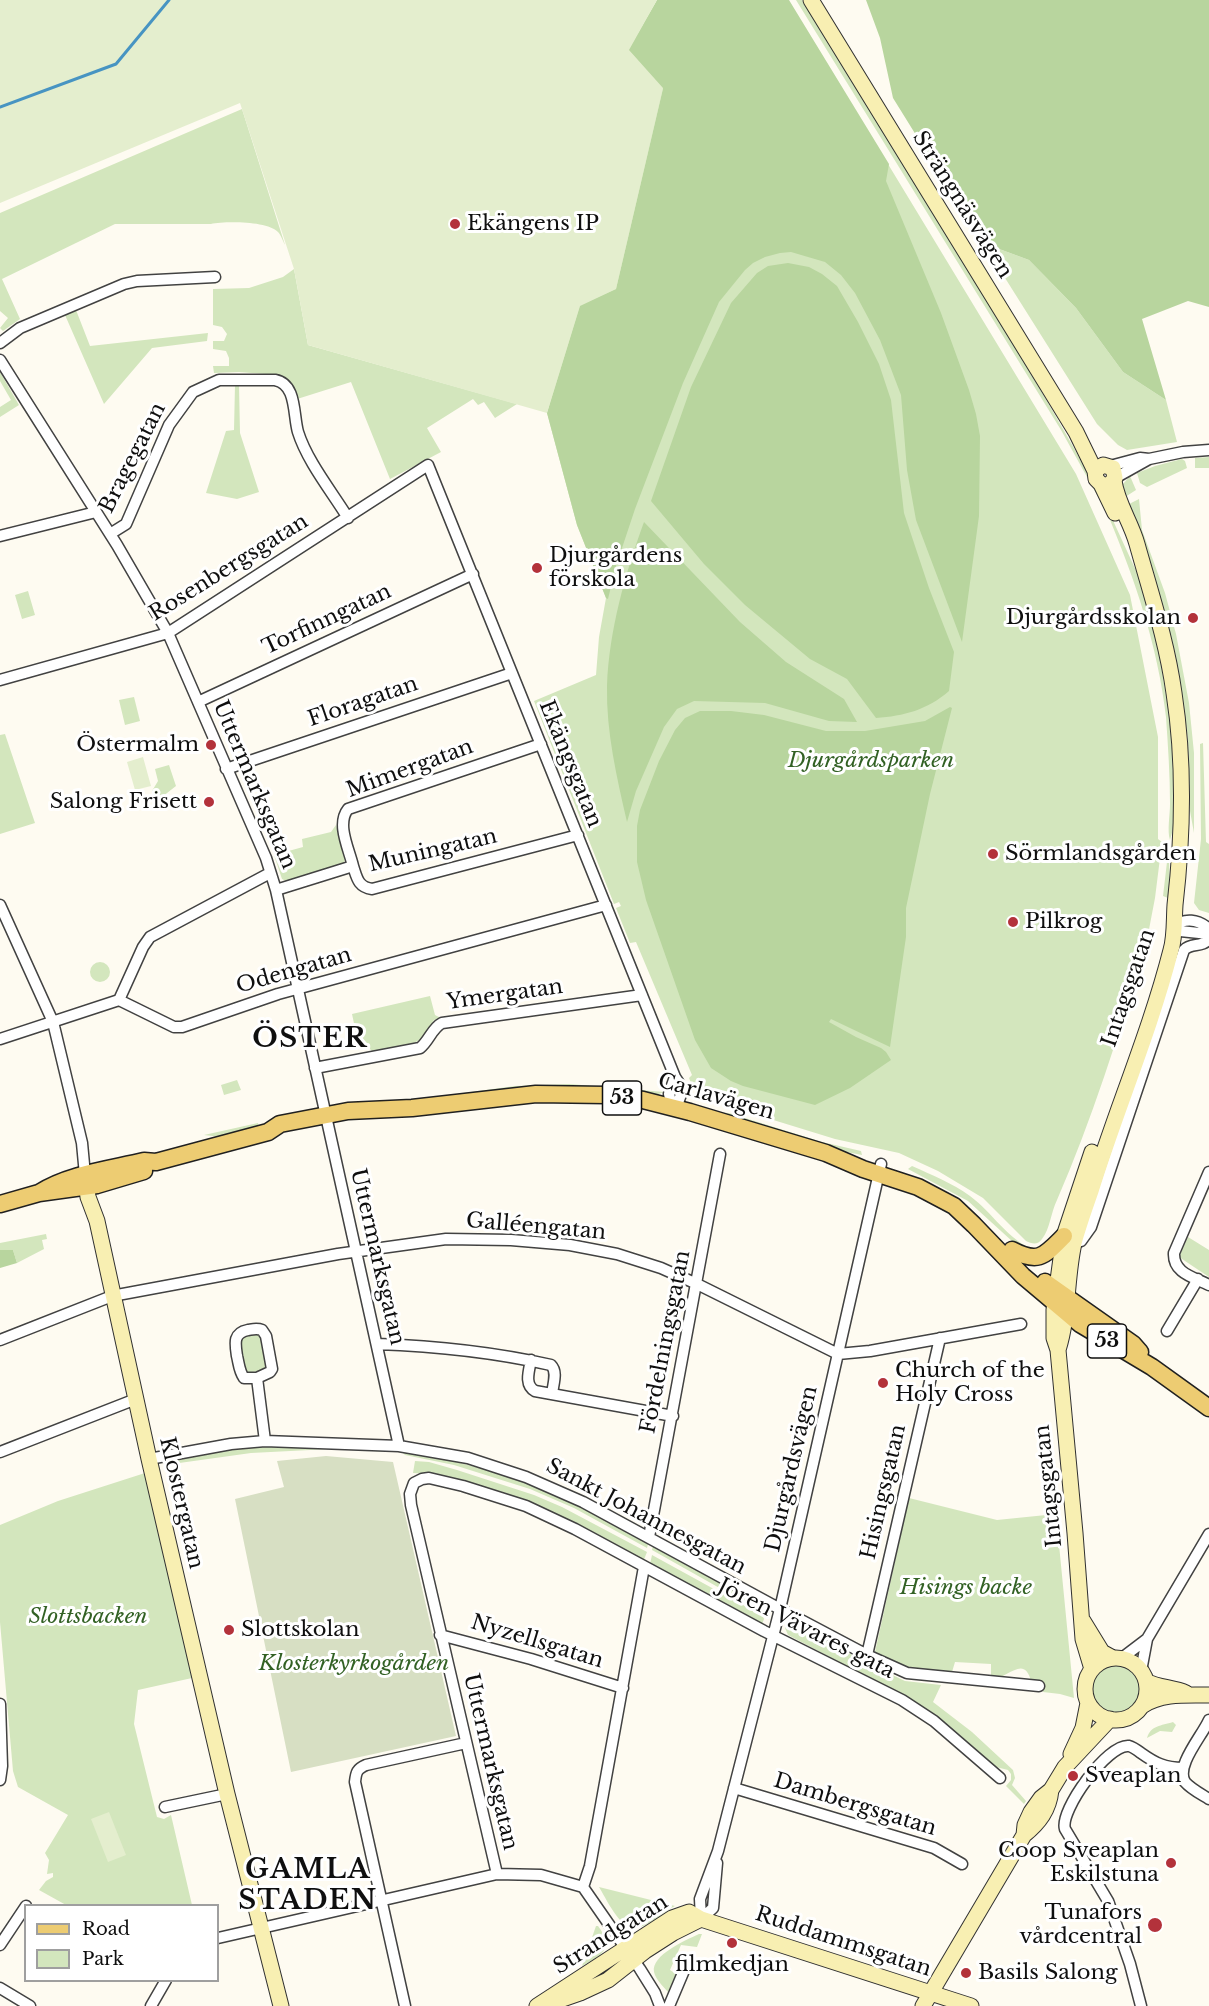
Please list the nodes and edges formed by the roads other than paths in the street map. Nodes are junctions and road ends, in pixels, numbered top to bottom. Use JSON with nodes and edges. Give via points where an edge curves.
{"nodes":[{"id":1,"x":811,"y":0,"type":"edge"},
{"id":2,"x":215,"y":277,"type":"dead end"},
{"id":3,"x":0,"y":343,"type":"edge"},
{"id":4,"x":0,"y":360,"type":"edge"},
{"id":5,"x":1209,"y":450,"type":"edge"},
{"id":6,"x":428,"y":465,"type":"joint"},
{"id":7,"x":1107,"y":474,"type":"junction"},
{"id":8,"x":96,"y":512,"type":"junction"},
{"id":9,"x":348,"y":518,"type":"junction"},
{"id":10,"x":110,"y":534,"type":"junction"},
{"id":11,"x":0,"y":537,"type":"edge"},
{"id":12,"x":473,"y":574,"type":"junction"},
{"id":13,"x":168,"y":633,"type":"junction"},
{"id":14,"x":512,"y":673,"type":"junction"},
{"id":15,"x":0,"y":680,"type":"edge"},
{"id":16,"x":198,"y":702,"type":"junction"},
{"id":17,"x":541,"y":744,"type":"junction"},
{"id":18,"x":226,"y":769,"type":"junction"},
{"id":19,"x":578,"y":835,"type":"junction"},
{"id":20,"x":353,"y":866,"type":"junction"},
{"id":21,"x":270,"y":873,"type":"junction"},
{"id":22,"x":276,"y":890,"type":"junction"},
{"id":23,"x":0,"y":905,"type":"edge"},
{"id":24,"x":606,"y":905,"type":"junction"},
{"id":25,"x":1173,"y":926,"type":"junction"},
{"id":26,"x":1209,"y":929,"type":"edge"},
{"id":27,"x":1209,"y":934,"type":"edge"},
{"id":28,"x":1209,"y":939,"type":"edge"},
{"id":29,"x":297,"y":989,"type":"junction"},
{"id":30,"x":642,"y":995,"type":"junction"},
{"id":31,"x":119,"y":1000,"type":"junction"},
{"id":32,"x":53,"y":1023,"type":"junction"},
{"id":33,"x":0,"y":1039,"type":"edge"},
{"id":34,"x":315,"y":1068,"type":"junction"},
{"id":35,"x":672,"y":1106,"type":"junction"},
{"id":36,"x":326,"y":1120,"type":"junction"},
{"id":37,"x":720,"y":1154,"type":"dead end"},
{"id":38,"x":880,"y":1169,"type":"junction"},
{"id":39,"x":1209,"y":1172,"type":"edge"},
{"id":40,"x":91,"y":1180,"type":"junction"},
{"id":41,"x":0,"y":1204,"type":"edge"},
{"id":42,"x":1069,"y":1239,"type":"junction"},
{"id":43,"x":1012,"y":1250,"type":"junction"},
{"id":44,"x":355,"y":1251,"type":"junction"},
{"id":45,"x":1197,"y":1280,"type":"junction"},
{"id":46,"x":697,"y":1284,"type":"junction"},
{"id":47,"x":1209,"y":1285,"type":"edge"},
{"id":48,"x":112,"y":1296,"type":"junction"},
{"id":49,"x":1061,"y":1301,"type":"junction"},
{"id":50,"x":1021,"y":1324,"type":"dead end"},
{"id":51,"x":1167,"y":1331,"type":"dead end"},
{"id":52,"x":940,"y":1338,"type":"junction"},
{"id":53,"x":0,"y":1340,"type":"edge"},
{"id":54,"x":377,"y":1344,"type":"junction"},
{"id":55,"x":838,"y":1354,"type":"junction"},
{"id":56,"x":531,"y":1360,"type":"junction"},
{"id":57,"x":257,"y":1378,"type":"junction"},
{"id":58,"x":552,"y":1394,"type":"junction"},
{"id":59,"x":136,"y":1399,"type":"junction"},
{"id":60,"x":1209,"y":1408,"type":"edge"},
{"id":61,"x":672,"y":1416,"type":"junction"},
{"id":62,"x":265,"y":1441,"type":"junction"},
{"id":63,"x":399,"y":1446,"type":"junction"},
{"id":64,"x":0,"y":1452,"type":"edge"},
{"id":65,"x":149,"y":1459,"type":"junction"},
{"id":66,"x":414,"y":1483,"type":"joint"},
{"id":67,"x":1209,"y":1534,"type":"edge"},
{"id":68,"x":649,"y":1538,"type":"junction"},
{"id":69,"x":644,"y":1567,"type":"junction"},
{"id":70,"x":780,"y":1610,"type":"junction"},
{"id":71,"x":1082,"y":1618,"type":"junction"},
{"id":72,"x":440,"y":1635,"type":"junction"},
{"id":73,"x":772,"y":1635,"type":"junction"},
{"id":74,"x":1147,"y":1639,"type":"junction"},
{"id":75,"x":867,"y":1655,"type":"junction"},
{"id":76,"x":1117,"y":1658,"type":"junction"},
{"id":77,"x":1092,"y":1669,"type":"junction"},
{"id":78,"x":1143,"y":1676,"type":"junction"},
{"id":79,"x":1039,"y":1686,"type":"dead end"},
{"id":80,"x":623,"y":1688,"type":"junction"},
{"id":81,"x":1188,"y":1694,"type":"junction"},
{"id":82,"x":1209,"y":1695,"type":"edge"},
{"id":83,"x":1209,"y":1700,"type":"edge"},
{"id":84,"x":1088,"y":1703,"type":"junction"},
{"id":85,"x":0,"y":1704,"type":"edge"},
{"id":86,"x":1142,"y":1706,"type":"junction"},
{"id":87,"x":1110,"y":1719,"type":"junction"},
{"id":88,"x":1209,"y":1720,"type":"edge"},
{"id":89,"x":1,"y":1742,"type":"edge"},
{"id":90,"x":466,"y":1743,"type":"junction"},
{"id":91,"x":1065,"y":1767,"type":"junction"},
{"id":92,"x":1183,"y":1768,"type":"junction"},
{"id":93,"x":1000,"y":1778,"type":"dead end"},
{"id":94,"x":0,"y":1780,"type":"edge"},
{"id":95,"x":734,"y":1788,"type":"junction"},
{"id":96,"x":227,"y":1794,"type":"junction"},
{"id":97,"x":1209,"y":1799,"type":"edge"},
{"id":98,"x":165,"y":1807,"type":"dead end"},
{"id":99,"x":962,"y":1864,"type":"dead end"},
{"id":100,"x":497,"y":1874,"type":"junction"},
{"id":101,"x":583,"y":1887,"type":"junction"},
{"id":102,"x":381,"y":1900,"type":"junction"},
{"id":103,"x":24,"y":1908,"type":"edge"},
{"id":104,"x":701,"y":1919,"type":"junction"},
{"id":105,"x":260,"y":1929,"type":"junction"},
{"id":106,"x":219,"y":1938,"type":"edge"},
{"id":107,"x":0,"y":1945,"type":"edge"},
{"id":108,"x":630,"y":1954,"type":"junction"},
{"id":109,"x":688,"y":1961,"type":"dead end"},
{"id":110,"x":163,"y":1982,"type":"edge"},
{"id":111,"x":0,"y":1988,"type":"edge"},
{"id":112,"x":927,"y":1999,"type":"edge"},
{"id":113,"x":30,"y":2006,"type":"edge"},
{"id":114,"x":151,"y":2006,"type":"edge"},
{"id":115,"x":281,"y":2006,"type":"edge"},
{"id":116,"x":405,"y":2006,"type":"edge"},
{"id":117,"x":537,"y":2006,"type":"edge"},
{"id":118,"x":660,"y":2006,"type":"edge"},
{"id":119,"x":669,"y":2006,"type":"edge"},
{"id":120,"x":971,"y":2006,"type":"edge"},
{"id":121,"x":1141,"y":2006,"type":"edge"}],
"edges":[{"from":1,"to":7,"type":"street","name":"Strängnäsvägen","via":[[1076,432]]},
{"from":2,"to":3,"type":"street","via":[[124,284],[20,328]]},
{"from":4,"to":8,"type":"street","name":"Uttermarksgatan"},
{"from":5,"to":7,"type":"street","via":[[1149,459]]},
{"from":6,"to":9,"type":"street","name":"Rosenbergsgatan"},
{"from":6,"to":12,"type":"street","name":"Ekängsgatan"},
{"from":7,"to":25,"type":"street","name":"Strängnäsvägen","via":[[1129,547],[1140,560],[1155,604],[1174,693],[1182,787]]},
{"from":8,"to":10,"type":"street","name":"Uttermarksgatan"},
{"from":8,"to":11,"type":"street"},
{"from":9,"to":10,"type":"street","name":"Bragegatan","via":[[304,447],[288,386],[275,380],[219,380],[198,389],[184,402],[169,424],[126,524]]},
{"from":9,"to":13,"type":"street","name":"Rosenbergsgatan"},
{"from":10,"to":13,"type":"street","name":"Uttermarksgatan"},
{"from":12,"to":14,"type":"street","name":"Ekängsgatan"},
{"from":12,"to":16,"type":"street","name":"Torfinngatan"},
{"from":13,"to":15,"type":"street","name":"Rosenbergsgatan"},
{"from":13,"to":16,"type":"street","name":"Uttermarksgatan"},
{"from":14,"to":17,"type":"street","name":"Ekängsgatan"},
{"from":14,"to":18,"type":"street","name":"Floragatan"},
{"from":16,"to":18,"type":"street","name":"Uttermarksgatan"},
{"from":17,"to":19,"type":"street","name":"Ekängsgatan"},
{"from":17,"to":20,"type":"street","name":"Mimergatan","via":[[348,809],[342,825]]},
{"from":18,"to":21,"type":"street","name":"Uttermarksgatan"},
{"from":19,"to":20,"type":"street","name":"Muningatan","via":[[372,889],[358,882]]},
{"from":19,"to":24,"type":"street","name":"Ekängsgatan"},
{"from":20,"to":22,"type":"street","name":"Muningatan"},
{"from":21,"to":22,"type":"street","name":"Uttermarksgatan"},
{"from":21,"to":31,"type":"street","via":[[150,936]]},
{"from":22,"to":29,"type":"street","name":"Uttermarksgatan"},
{"from":23,"to":32,"type":"street","name":"Klostergatan"},
{"from":24,"to":29,"type":"street","name":"Odengatan"},
{"from":24,"to":30,"type":"street","name":"Ekängsgatan"},
{"from":25,"to":26,"type":"street","via":[[1181,921],[1194,921]]},
{"from":25,"to":27,"type":"street","via":[[1180,931]]},
{"from":25,"to":42,"type":"street","name":"Intagsgatan","via":[[1162,944]]},
{"from":28,"to":42,"type":"street","name":"Intagsgatan","via":[[1184,951],[1091,1227],[1081,1241]]},
{"from":29,"to":31,"type":"street","name":"Odengatan","via":[[182,1027],[174,1027]]},
{"from":29,"to":34,"type":"street","name":"Uttermarksgatan"},
{"from":30,"to":34,"type":"street","name":"Ymergatan","via":[[442,1023],[420,1048]]},
{"from":30,"to":35,"type":"street","name":"Ekängsgatan","via":[[675,1077],[669,1094]]},
{"from":31,"to":32,"type":"street"},
{"from":32,"to":33,"type":"street"},
{"from":32,"to":40,"type":"street","name":"Klostergatan","via":[[83,1150],[93,1162]]},
{"from":34,"to":36,"type":"street","name":"Uttermarksgatan"},
{"from":35,"to":36,"type":"main road","name":"Carlavägen","number":"53","via":[[607,1095],[569,1094],[348,1111]]},
{"from":35,"to":38,"type":"main road","name":"Carlavägen","number":"53"},
{"from":36,"to":40,"type":"main road","name":"Carlavägen","number":"53","via":[[280,1124],[268,1132],[156,1162],[144,1161]]},
{"from":36,"to":44,"type":"street","name":"Uttermarksgatan"},
{"from":37,"to":46,"type":"street","name":"Fördelningsgatan"},
{"from":38,"to":43,"type":"main road","name":"Carlavägen","number":"53","via":[[922,1177],[955,1197],[979,1215]]},
{"from":38,"to":49,"type":"main road","name":"Carlavägen","number":"53","via":[[954,1206],[1015,1268]]},
{"from":38,"to":55,"type":"street","name":"Djurgårdsvägen"},
{"from":39,"to":45,"type":"street","via":[[1174,1252],[1179,1270]]},
{"from":40,"to":41,"type":"main road","name":"Carlavägen","number":"53","via":[[54,1183],[39,1193]]},
{"from":40,"to":48,"type":"street","name":"Klostergatan"},
{"from":42,"to":43,"type":"main road","via":[[1034,1258]]},
{"from":42,"to":49,"type":"street","name":"Intagsgatan"},
{"from":43,"to":49,"type":"main road","name":"Carlavägen","number":"53"},
{"from":44,"to":46,"type":"street","name":"Galléengatan","via":[[446,1239],[570,1245],[650,1264]]},
{"from":44,"to":48,"type":"street","name":"Galléengatan"},
{"from":44,"to":54,"type":"street","name":"Uttermarksgatan"},
{"from":45,"to":47,"type":"street"},
{"from":45,"to":51,"type":"street"},
{"from":46,"to":55,"type":"street","name":"Galléengatan"},
{"from":46,"to":61,"type":"street","name":"Fördelningsgatan"},
{"from":48,"to":53,"type":"street","name":"Galléengatan"},
{"from":48,"to":59,"type":"street","name":"Klostergatan"},
{"from":49,"to":60,"type":"main road","name":"Carlavägen","number":"53","via":[[1133,1344],[1152,1367]]},
{"from":49,"to":71,"type":"street","name":"Intagsgatan","via":[[1064,1328],[1058,1350]]},
{"from":50,"to":52,"type":"street"},
{"from":52,"to":55,"type":"street"},
{"from":52,"to":75,"type":"street","name":"Hisingsgatan"},
{"from":54,"to":56,"type":"street","via":[[426,1346]]},
{"from":54,"to":63,"type":"street","name":"Uttermarksgatan"},
{"from":55,"to":70,"type":"street","name":"Djurgårdsvägen"},
{"from":56,"to":58,"type":"street","via":[[554,1368]]},
{"from":56,"to":58,"type":"street","via":[[531,1389]]},
{"from":57,"to":57,"type":"street","via":[[272,1369],[266,1336],[258,1328],[237,1334],[235,1342],[240,1373],[244,1378]]},
{"from":57,"to":62,"type":"street"},
{"from":58,"to":61,"type":"street"},
{"from":59,"to":64,"type":"street"},
{"from":59,"to":65,"type":"street","name":"Klostergatan"},
{"from":61,"to":68,"type":"street","name":"Fördelningsgatan"},
{"from":62,"to":63,"type":"street","name":"Sankt Johannesgatan"},
{"from":62,"to":65,"type":"street","name":"Sankt Johannesgatan"},
{"from":63,"to":68,"type":"street","name":"Sankt Johannesgatan","via":[[468,1458],[526,1477]]},
{"from":65,"to":96,"type":"street","name":"Klostergatan"},
{"from":66,"to":69,"type":"street","name":"Jören Vävares gata","via":[[429,1478],[526,1506]]},
{"from":66,"to":72,"type":"street","name":"Uttermarksgatan","via":[[411,1505]]},
{"from":67,"to":74,"type":"street"},
{"from":68,"to":70,"type":"street","name":"Sankt Johannesgatan"},
{"from":69,"to":73,"type":"street","name":"Jören Vävares gata"},
{"from":69,"to":80,"type":"street"},
{"from":70,"to":73,"type":"street","name":"Djurgårdsvägen"},
{"from":70,"to":75,"type":"street","name":"Sankt Johannesgatan"},
{"from":71,"to":76,"type":"street","name":"Intagsgatan","via":[[1102,1652]]},
{"from":71,"to":77,"type":"street","name":"Intagsgatan","via":[[1083,1639]]},
{"from":72,"to":80,"type":"street","name":"Nyzellsgatan"},
{"from":72,"to":90,"type":"street","name":"Uttermarksgatan"},
{"from":73,"to":93,"type":"street","name":"Jören Vävares gata","via":[[902,1700],[934,1721]]},
{"from":73,"to":95,"type":"street","name":"Djurgårdsvägen"},
{"from":74,"to":76,"type":"street"},
{"from":74,"to":78,"type":"street"},
{"from":75,"to":79,"type":"street","name":"Sankt Johannesgatan","via":[[915,1675]]},
{"from":76,"to":77,"type":"street","via":[[1104,1660]]},
{"from":76,"to":78,"type":"street","via":[[1133,1663]]},
{"from":77,"to":84,"type":"street","via":[[1085,1685]]},
{"from":78,"to":81,"type":"street","via":[[1153,1685]]},
{"from":78,"to":86,"type":"street","via":[[1147,1692]]},
{"from":80,"to":101,"type":"street"},
{"from":81,"to":82,"type":"street"},
{"from":81,"to":86,"type":"street","via":[[1153,1699]]},
{"from":82,"to":83,"type":"street"},
{"from":84,"to":87,"type":"street","via":[[1098,1714]]},
{"from":84,"to":91,"type":"street","via":[[1083,1728]]},
{"from":85,"to":89,"type":"street"},
{"from":86,"to":87,"type":"street","via":[[1124,1719]]},
{"from":87,"to":91,"type":"street"},
{"from":88,"to":92,"type":"street"},
{"from":89,"to":94,"type":"street"},
{"from":90,"to":100,"type":"street","name":"Uttermarksgatan"},
{"from":90,"to":102,"type":"street","via":[[358,1769],[355,1782]]},
{"from":91,"to":112,"type":"street","via":[[1031,1812],[1024,1835]]},
{"from":92,"to":97,"type":"street","via":[[1189,1786]]},
{"from":92,"to":121,"type":"street","via":[[1158,1765],[1126,1745],[1097,1766],[1065,1818],[1065,1829],[1108,1901]]},
{"from":95,"to":99,"type":"street","name":"Dambergsgatan","via":[[934,1848]]},
{"from":95,"to":104,"type":"street","name":"Djurgårdsvägen","via":[[718,1851],[700,1899]]},
{"from":96,"to":98,"type":"street"},
{"from":96,"to":105,"type":"street","name":"Klostergatan"},
{"from":100,"to":101,"type":"street","via":[[541,1875]]},
{"from":100,"to":102,"type":"street"},
{"from":101,"to":108,"type":"street"},
{"from":102,"to":105,"type":"street"},
{"from":102,"to":116,"type":"street"},
{"from":103,"to":107,"type":"street"},
{"from":104,"to":108,"type":"street","name":"Strandgatan"},
{"from":104,"to":112,"type":"street","name":"Ruddammsgatan"},
{"from":105,"to":106,"type":"street"},
{"from":105,"to":115,"type":"street","name":"Klostergatan"},
{"from":108,"to":117,"type":"street","name":"Strandgatan","via":[[608,1980],[555,2003]]},
{"from":108,"to":118,"type":"street"},
{"from":109,"to":119,"type":"street"},
{"from":110,"to":114,"type":"street"},
{"from":111,"to":113,"type":"street"},
{"from":112,"to":120,"type":"street","name":"Ruddammsgatan"}]}
